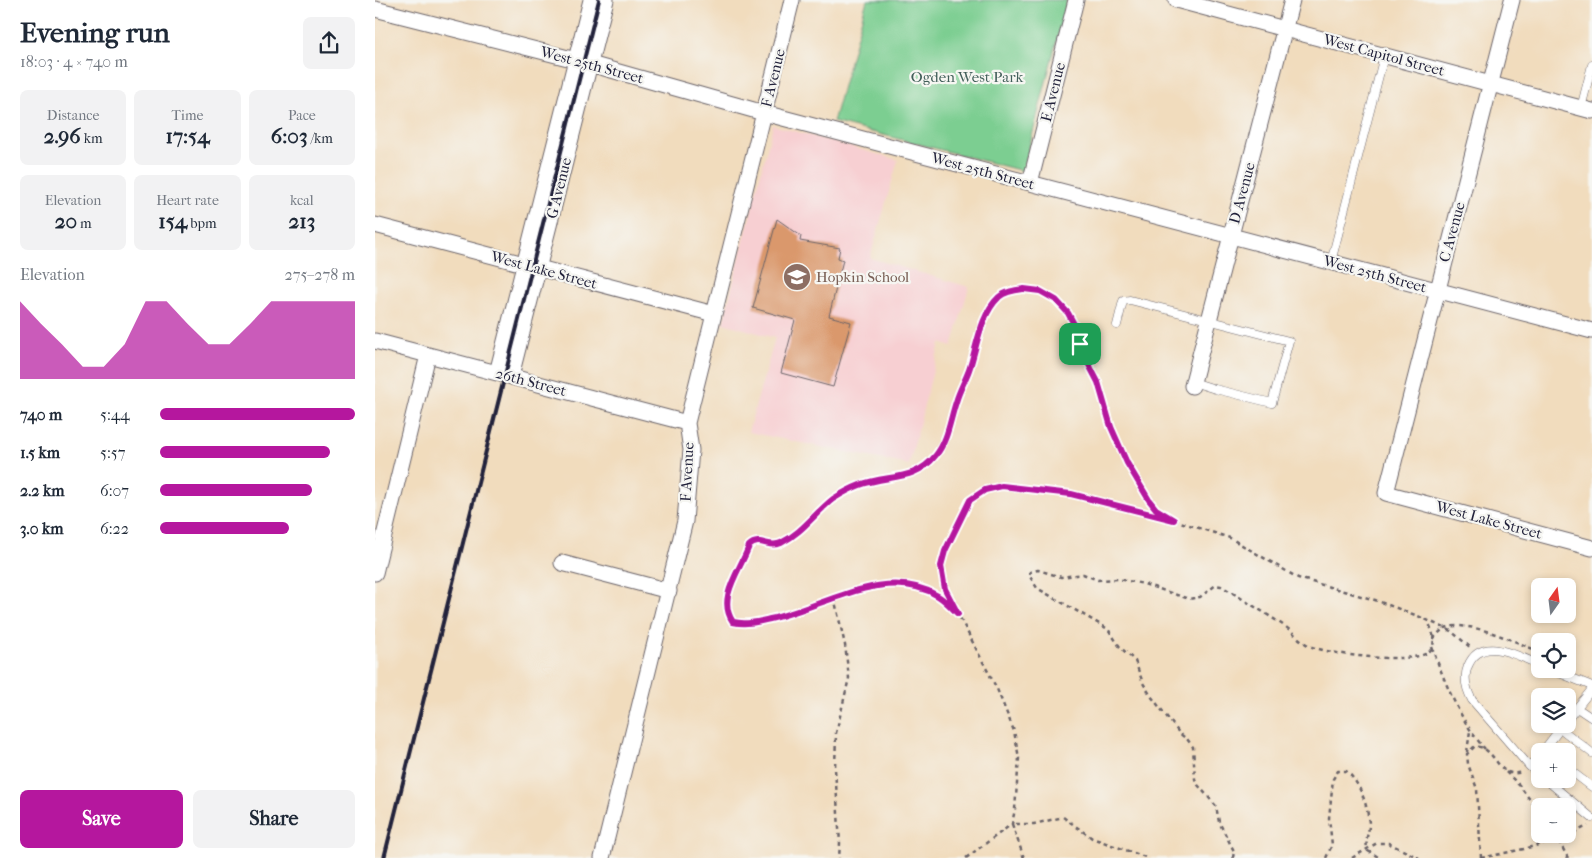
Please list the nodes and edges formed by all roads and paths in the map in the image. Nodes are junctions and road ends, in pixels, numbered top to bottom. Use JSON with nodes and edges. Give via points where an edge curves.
{"nodes":[{"id":1,"x":591,"y":0,"type":"edge"},
{"id":2,"x":606,"y":0,"type":"edge"},
{"id":3,"x":792,"y":0,"type":"edge"},
{"id":4,"x":1076,"y":0,"type":"edge"},
{"id":5,"x":1292,"y":0,"type":"edge"},
{"id":6,"x":1512,"y":0,"type":"edge"},
{"id":7,"x":1183,"y":1,"type":"edge"},
{"id":8,"x":375,"y":9,"type":"edge"},
{"id":9,"x":1285,"y":29,"type":"junction"},
{"id":10,"x":1384,"y":56,"type":"junction"},
{"id":11,"x":583,"y":62,"type":"junction"},
{"id":12,"x":1592,"y":65,"type":"edge"},
{"id":13,"x":1490,"y":84,"type":"junction"},
{"id":14,"x":1587,"y":110,"type":"edge"},
{"id":15,"x":764,"y":113,"type":"junction"},
{"id":16,"x":1030,"y":183,"type":"junction"},
{"id":17,"x":375,"y":225,"type":"edge"},
{"id":18,"x":1231,"y":236,"type":"junction"},
{"id":19,"x":1331,"y":262,"type":"junction"},
{"id":20,"x":532,"y":266,"type":"junction"},
{"id":21,"x":1437,"y":290,"type":"junction"},
{"id":22,"x":714,"y":314,"type":"junction"},
{"id":23,"x":1209,"y":320,"type":"junction"},
{"id":24,"x":1117,"y":325,"type":"dead end"},
{"id":25,"x":1592,"y":330,"type":"edge"},
{"id":26,"x":375,"y":341,"type":"edge"},
{"id":27,"x":428,"y":355,"type":"junction"},
{"id":28,"x":504,"y":374,"type":"junction"},
{"id":29,"x":1192,"y":384,"type":"joint"},
{"id":30,"x":687,"y":422,"type":"junction"},
{"id":31,"x":1385,"y":493,"type":"joint"},
{"id":32,"x":381,"y":520,"type":"edge"},
{"id":33,"x":1174,"y":520,"type":"junction"},
{"id":34,"x":1591,"y":545,"type":"edge"},
{"id":35,"x":562,"y":563,"type":"dead end"},
{"id":36,"x":375,"y":573,"type":"edge"},
{"id":37,"x":669,"y":591,"type":"junction"},
{"id":38,"x":834,"y":597,"type":"junction"},
{"id":39,"x":958,"y":614,"type":"junction"},
{"id":40,"x":1427,"y":621,"type":"junction"},
{"id":41,"x":1444,"y":628,"type":"junction"},
{"id":42,"x":1433,"y":638,"type":"junction"},
{"id":43,"x":1432,"y":647,"type":"junction"},
{"id":44,"x":1531,"y":648,"type":"edge"},
{"id":45,"x":1477,"y":652,"type":"junction"},
{"id":46,"x":1531,"y":661,"type":"edge"},
{"id":47,"x":1570,"y":678,"type":"edge"},
{"id":48,"x":1592,"y":687,"type":"edge"},
{"id":49,"x":1577,"y":708,"type":"joint"},
{"id":50,"x":1592,"y":718,"type":"edge"},
{"id":51,"x":1470,"y":730,"type":"junction"},
{"id":52,"x":1558,"y":733,"type":"edge"},
{"id":53,"x":1571,"y":733,"type":"edge"},
{"id":54,"x":1550,"y":743,"type":"edge"},
{"id":55,"x":1485,"y":749,"type":"junction"},
{"id":56,"x":1592,"y":753,"type":"edge"},
{"id":57,"x":1467,"y":754,"type":"junction"},
{"id":58,"x":1531,"y":767,"type":"joint"},
{"id":59,"x":1505,"y":771,"type":"junction"},
{"id":60,"x":1576,"y":775,"type":"edge"},
{"id":61,"x":1592,"y":787,"type":"edge"},
{"id":62,"x":1556,"y":788,"type":"edge"},
{"id":63,"x":1531,"y":801,"type":"edge"},
{"id":64,"x":1592,"y":818,"type":"edge"},
{"id":65,"x":1012,"y":824,"type":"junction"},
{"id":66,"x":1592,"y":826,"type":"edge"},
{"id":67,"x":1576,"y":832,"type":"edge"},
{"id":68,"x":1544,"y":843,"type":"edge"},
{"id":69,"x":1561,"y":843,"type":"edge"},
{"id":70,"x":1367,"y":848,"type":"junction"},
{"id":71,"x":603,"y":858,"type":"edge"},
{"id":72,"x":839,"y":858,"type":"edge"},
{"id":73,"x":966,"y":858,"type":"edge"},
{"id":74,"x":1025,"y":858,"type":"edge"},
{"id":75,"x":1148,"y":858,"type":"edge"},
{"id":76,"x":1233,"y":858,"type":"edge"},
{"id":77,"x":1327,"y":858,"type":"edge"},
{"id":78,"x":1351,"y":858,"type":"edge"},
{"id":79,"x":1380,"y":858,"type":"edge"},
{"id":80,"x":1419,"y":858,"type":"edge"},
{"id":81,"x":1481,"y":858,"type":"edge"},
{"id":82,"x":1568,"y":858,"type":"edge"}],
"edges":[{"from":1,"to":11,"type":"street","name":"G Avenue"},
{"from":2,"to":11,"type":"street","name":"G Avenue"},
{"from":3,"to":15,"type":"street","name":"F Avenue"},
{"from":4,"to":16,"type":"street","name":"E Avenue"},
{"from":5,"to":9,"type":"street","name":"D Avenue"},
{"from":6,"to":13,"type":"street","name":"C Avenue"},
{"from":7,"to":9,"type":"street","name":"West Capitol Street"},
{"from":8,"to":11,"type":"street","name":"West 25th Street"},
{"from":9,"to":10,"type":"street","name":"West Capitol Street"},
{"from":9,"to":18,"type":"street","name":"D Avenue"},
{"from":10,"to":13,"type":"street","name":"West Capitol Street"},
{"from":10,"to":19,"type":"lane"},
{"from":11,"to":15,"type":"street","name":"West 25th Street"},
{"from":11,"to":20,"type":"street","name":"G Avenue"},
{"from":12,"to":14,"type":"lane"},
{"from":13,"to":14,"type":"street","name":"West Capitol Street"},
{"from":13,"to":21,"type":"street","name":"C Avenue"},
{"from":15,"to":16,"type":"street","name":"West 25th Street"},
{"from":15,"to":22,"type":"street","name":"F Avenue"},
{"from":16,"to":18,"type":"street","name":"West 25th Street"},
{"from":17,"to":20,"type":"street","name":"West Lake Street"},
{"from":18,"to":19,"type":"street","name":"West 25th Street"},
{"from":18,"to":23,"type":"street","name":"D Avenue"},
{"from":19,"to":21,"type":"street","name":"West 25th Street"},
{"from":20,"to":22,"type":"street","name":"West Lake Street"},
{"from":20,"to":28,"type":"street","name":"G Avenue"},
{"from":21,"to":25,"type":"street","name":"West 25th Street"},
{"from":21,"to":31,"type":"street","name":"C Avenue"},
{"from":22,"to":30,"type":"street","name":"F Avenue"},
{"from":23,"to":24,"type":"lane","via":[[1130,300],[1123,301]]},
{"from":23,"to":29,"type":"street","name":"D Avenue"},
{"from":23,"to":29,"type":"lane","via":[[1289,341],[1272,404]]},
{"from":26,"to":27,"type":"street","name":"26th Street"},
{"from":27,"to":28,"type":"street","name":"26th Street"},
{"from":27,"to":32,"type":"street"},
{"from":28,"to":30,"type":"street","name":"26th Street"},
{"from":30,"to":37,"type":"street","name":"F Avenue","via":[[691,450],[685,522]]},
{"from":31,"to":34,"type":"street","name":"West Lake Street"},
{"from":32,"to":36,"type":"street"},
{"from":33,"to":38,"type":"path","via":[[1156,509],[1127,463],[1111,427],[1098,382],[1068,313],[1056,300],[1040,291],[1011,291],[999,297],[983,322],[943,445],[936,456],[923,469],[861,484],[834,498],[778,545],[754,542],[749,546],[730,588],[726,606],[733,622],[742,625],[790,615]]},
{"from":33,"to":39,"type":"path","via":[[1071,494],[1002,486],[985,490],[970,500],[941,566],[945,589]]},
{"from":33,"to":40,"type":"path","via":[[1230,538],[1298,578],[1375,600]]},
{"from":35,"to":37,"type":"street"},
{"from":37,"to":71,"type":"street","name":"F Avenue"},
{"from":38,"to":39,"type":"path","via":[[873,587],[900,585],[940,597]]},
{"from":38,"to":72,"type":"path","via":[[849,678],[836,733]]},
{"from":39,"to":65,"type":"path","via":[[997,689],[1013,731],[1019,758]]},
{"from":40,"to":41,"type":"path"},
{"from":40,"to":42,"type":"path"},
{"from":41,"to":42,"type":"path"},
{"from":41,"to":44,"type":"path","via":[[1461,626],[1492,633]]},
{"from":41,"to":45,"type":"path"},
{"from":42,"to":43,"type":"path"},
{"from":43,"to":51,"type":"path"},
{"from":43,"to":76,"type":"path","via":[[1428,653],[1414,657],[1356,657],[1328,652],[1299,640],[1288,629],[1221,586],[1216,585],[1200,597],[1189,599],[1119,579],[1098,580],[1083,574],[1061,577],[1038,570],[1030,572],[1037,588],[1108,629],[1135,661],[1151,696],[1193,747],[1195,779],[1216,806],[1219,822],[1232,844]]},
{"from":45,"to":46,"type":"lane","via":[[1503,650]]},
{"from":45,"to":58,"type":"lane","via":[[1467,668],[1467,691]]},
{"from":47,"to":48,"type":"lane"},
{"from":48,"to":49,"type":"lane"},
{"from":49,"to":50,"type":"lane"},
{"from":51,"to":55,"type":"path"},
{"from":51,"to":57,"type":"path"},
{"from":52,"to":54,"type":"lane"},
{"from":53,"to":56,"type":"lane"},
{"from":55,"to":57,"type":"path","via":[[1475,746]]},
{"from":55,"to":59,"type":"path"},
{"from":57,"to":81,"type":"path","via":[[1467,764],[1477,789]]},
{"from":58,"to":59,"type":"path","via":[[1511,774]]},
{"from":59,"to":63,"type":"path"},
{"from":60,"to":61,"type":"lane"},
{"from":62,"to":64,"type":"lane"},
{"from":65,"to":73,"type":"path"},
{"from":65,"to":74,"type":"path"},
{"from":65,"to":75,"type":"path","via":[[1033,824],[1063,817],[1092,838]]},
{"from":66,"to":67,"type":"path"},
{"from":68,"to":81,"type":"path"},
{"from":69,"to":82,"type":"path"},
{"from":70,"to":77,"type":"path","via":[[1365,842],[1369,825],[1364,798],[1352,776],[1346,770],[1338,771],[1333,779],[1329,818],[1332,845]]},
{"from":70,"to":78,"type":"path"},
{"from":70,"to":79,"type":"path"},
{"from":70,"to":80,"type":"path","via":[[1377,843],[1388,843]]}]}
